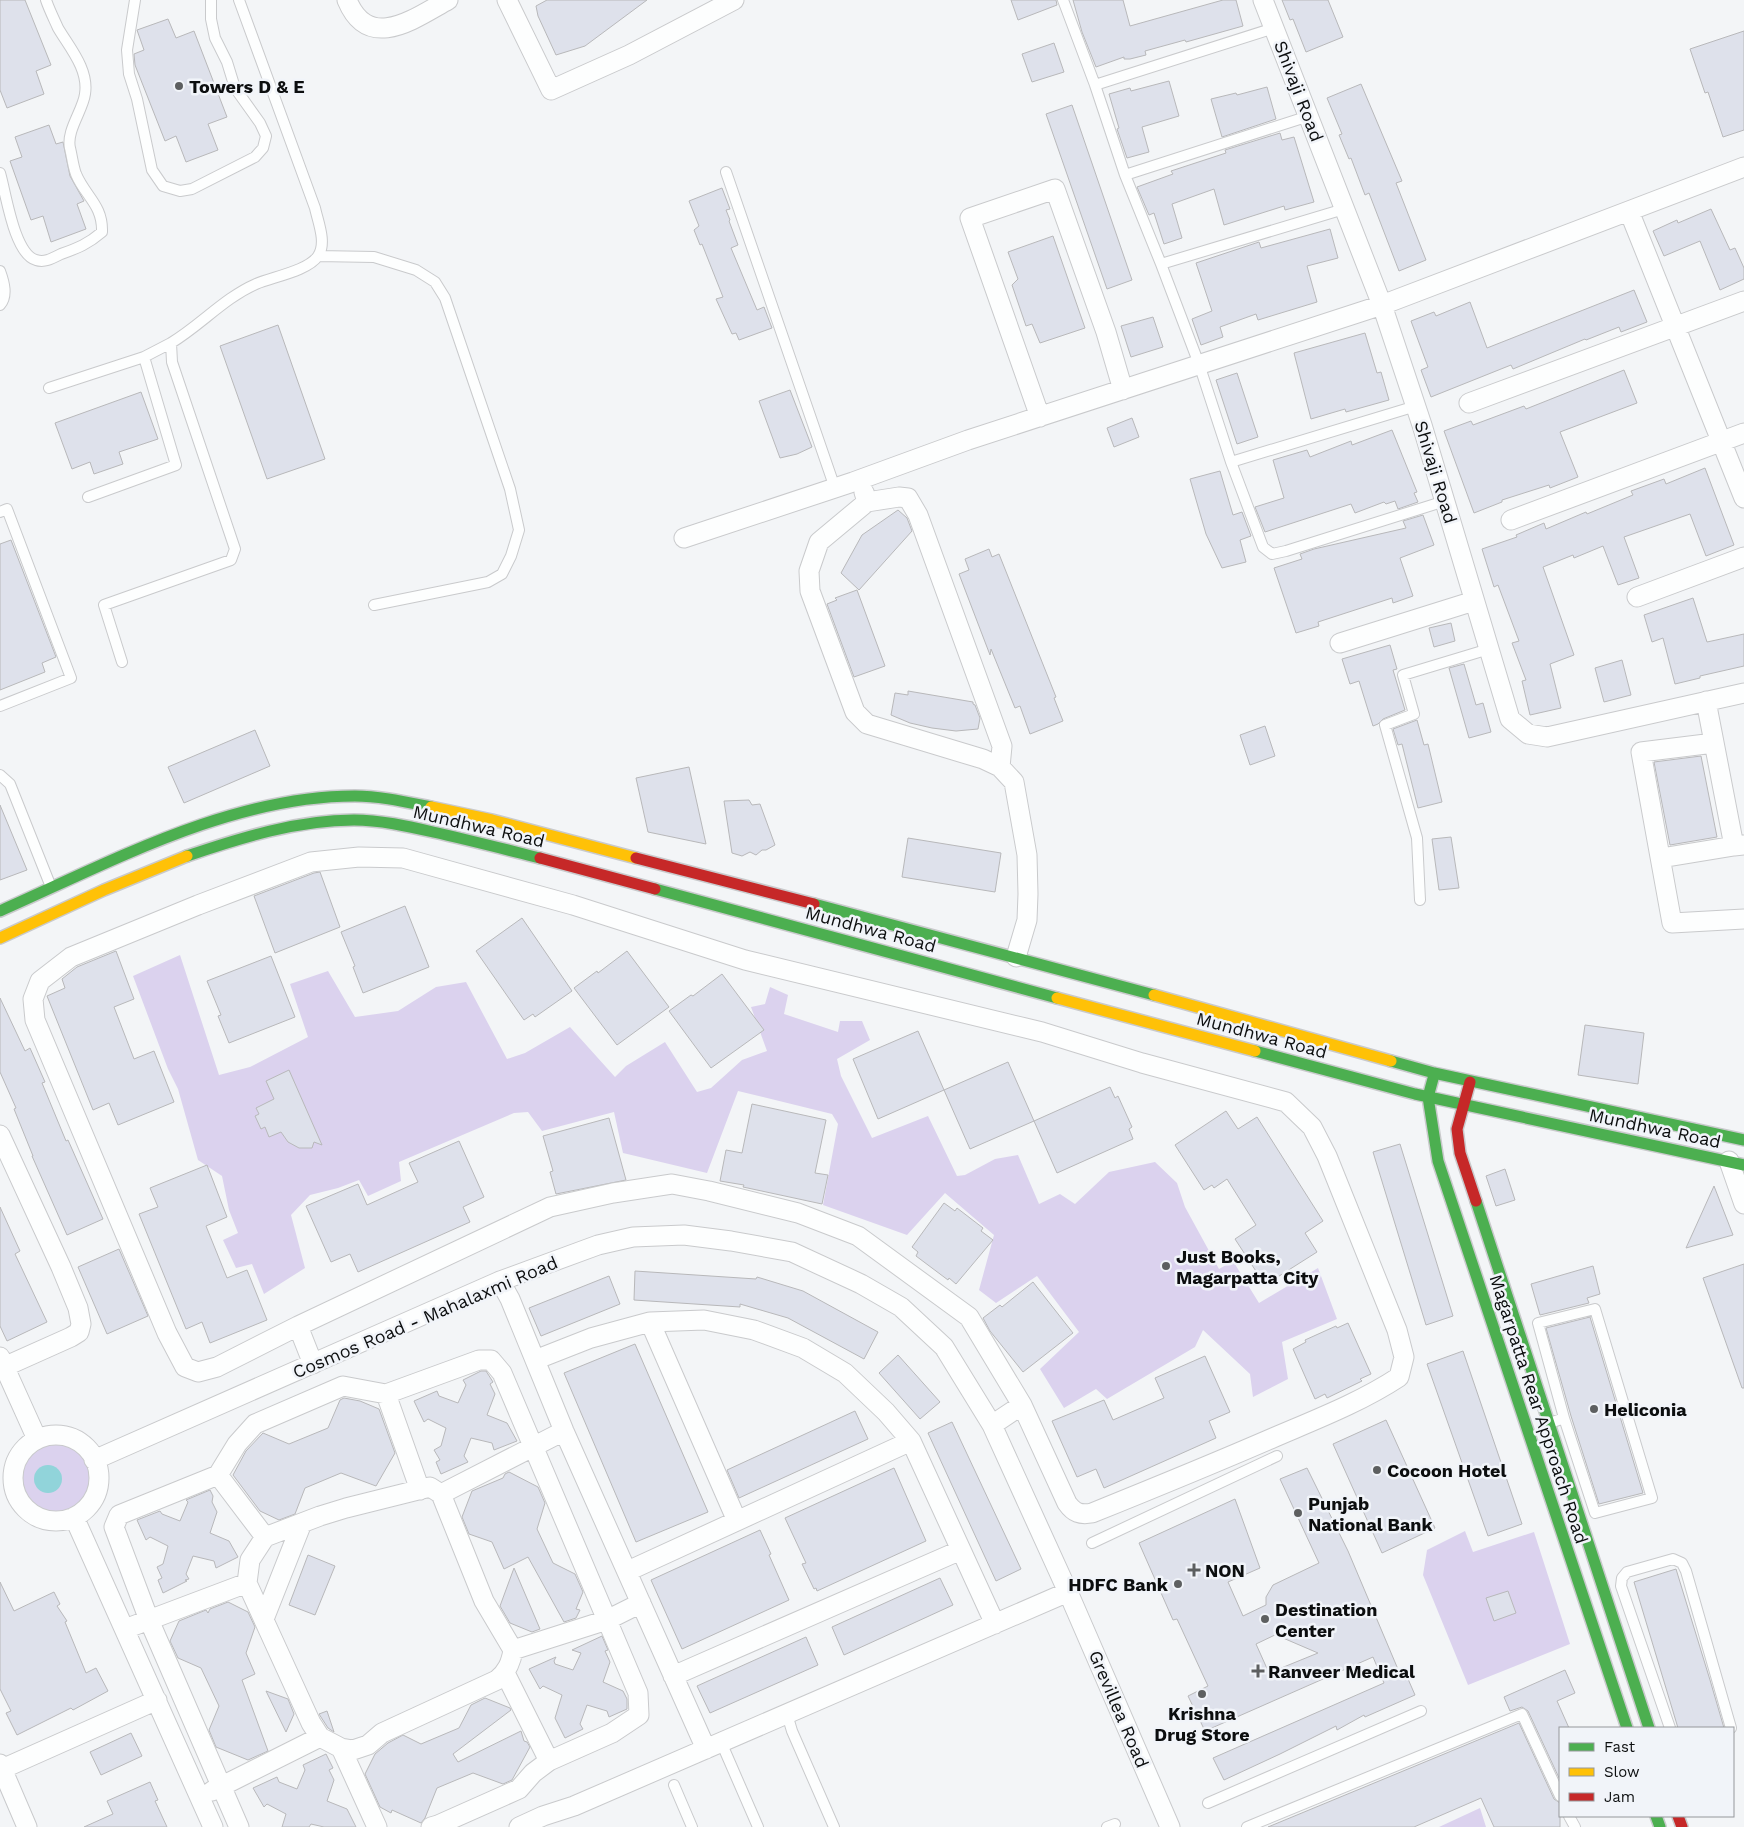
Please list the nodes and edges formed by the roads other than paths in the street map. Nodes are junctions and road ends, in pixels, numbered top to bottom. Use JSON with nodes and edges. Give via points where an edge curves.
{"nodes":[{"id":1,"x":46,"y":0,"type":"edge"},
{"id":2,"x":135,"y":0,"type":"edge"},
{"id":3,"x":211,"y":0,"type":"edge"},
{"id":4,"x":239,"y":0,"type":"edge"},
{"id":5,"x":347,"y":0,"type":"edge"},
{"id":6,"x":448,"y":0,"type":"edge"},
{"id":7,"x":507,"y":0,"type":"edge"},
{"id":8,"x":734,"y":0,"type":"edge"},
{"id":9,"x":1064,"y":0,"type":"edge"},
{"id":10,"x":1262,"y":0,"type":"edge"},
{"id":11,"x":1274,"y":28,"type":"junction"},
{"id":12,"x":1095,"y":85,"type":"junction"},
{"id":13,"x":1309,"y":116,"type":"junction"},
{"id":14,"x":1744,"y":167,"type":"edge"},
{"id":15,"x":726,"y":172,"type":"dead end"},
{"id":16,"x":0,"y":173,"type":"edge"},
{"id":17,"x":1125,"y":175,"type":"junction"},
{"id":18,"x":1344,"y":208,"type":"junction"},
{"id":19,"x":1629,"y":211,"type":"junction"},
{"id":20,"x":318,"y":256,"type":"junction"},
{"id":21,"x":1162,"y":264,"type":"junction"},
{"id":22,"x":0,"y":271,"type":"edge"},
{"id":23,"x":1744,"y":301,"type":"edge"},
{"id":24,"x":1382,"y":304,"type":"junction"},
{"id":25,"x":0,"y":305,"type":"edge"},
{"id":26,"x":1675,"y":327,"type":"junction"},
{"id":27,"x":171,"y":343,"type":"junction"},
{"id":28,"x":144,"y":357,"type":"junction"},
{"id":29,"x":1199,"y":364,"type":"junction"},
{"id":30,"x":49,"y":388,"type":"dead end"},
{"id":31,"x":1124,"y":390,"type":"junction"},
{"id":32,"x":1469,"y":403,"type":"dead end"},
{"id":33,"x":1416,"y":406,"type":"junction"},
{"id":34,"x":1040,"y":417,"type":"junction"},
{"id":35,"x":1744,"y":433,"type":"edge"},
{"id":36,"x":1722,"y":442,"type":"junction"},
{"id":37,"x":1231,"y":462,"type":"junction"},
{"id":38,"x":860,"y":480,"type":"junction"},
{"id":39,"x":835,"y":488,"type":"junction"},
{"id":40,"x":88,"y":496,"type":"dead end"},
{"id":41,"x":1744,"y":498,"type":"edge"},
{"id":42,"x":867,"y":502,"type":"junction"},
{"id":43,"x":1445,"y":502,"type":"junction"},
{"id":44,"x":0,"y":512,"type":"edge"},
{"id":45,"x":1511,"y":520,"type":"dead end"},
{"id":46,"x":684,"y":538,"type":"dead end"},
{"id":47,"x":1744,"y":557,"type":"edge"},
{"id":48,"x":1637,"y":597,"type":"dead end"},
{"id":49,"x":1474,"y":600,"type":"junction"},
{"id":50,"x":374,"y":605,"type":"dead end"},
{"id":51,"x":1340,"y":643,"type":"dead end"},
{"id":52,"x":1489,"y":649,"type":"junction"},
{"id":53,"x":122,"y":662,"type":"dead end"},
{"id":54,"x":1744,"y":692,"type":"edge"},
{"id":55,"x":1706,"y":701,"type":"junction"},
{"id":56,"x":0,"y":706,"type":"edge"},
{"id":57,"x":1714,"y":743,"type":"junction"},
{"id":58,"x":1000,"y":767,"type":"junction"},
{"id":59,"x":0,"y":774,"type":"edge"},
{"id":60,"x":1739,"y":846,"type":"edge"},
{"id":61,"x":1661,"y":858,"type":"junction"},
{"id":62,"x":51,"y":888,"type":"junction"},
{"id":63,"x":1420,"y":900,"type":"dead end"},
{"id":64,"x":0,"y":911,"type":"edge"},
{"id":65,"x":1744,"y":919,"type":"edge"},
{"id":66,"x":822,"y":920,"type":"junction"},
{"id":67,"x":0,"y":938,"type":"edge"},
{"id":68,"x":1016,"y":957,"type":"junction"},
{"id":69,"x":1434,"y":1074,"type":"junction"},
{"id":70,"x":1470,"y":1082,"type":"junction"},
{"id":71,"x":1428,"y":1098,"type":"junction"},
{"id":72,"x":1462,"y":1105,"type":"junction"},
{"id":73,"x":0,"y":1134,"type":"edge"},
{"id":74,"x":1744,"y":1140,"type":"edge"},
{"id":75,"x":1737,"y":1163,"type":"edge"},
{"id":76,"x":1744,"y":1204,"type":"edge"},
{"id":77,"x":500,"y":1281,"type":"junction"},
{"id":78,"x":650,"y":1322,"type":"junction"},
{"id":79,"x":298,"y":1326,"type":"junction"},
{"id":80,"x":535,"y":1360,"type":"junction"},
{"id":81,"x":2,"y":1362,"type":"edge"},
{"id":82,"x":313,"y":1364,"type":"junction"},
{"id":83,"x":386,"y":1394,"type":"junction"},
{"id":84,"x":1022,"y":1405,"type":"junction"},
{"id":85,"x":1564,"y":1418,"type":"junction"},
{"id":86,"x":1549,"y":1423,"type":"junction"},
{"id":87,"x":992,"y":1425,"type":"junction"},
{"id":88,"x":564,"y":1431,"type":"junction"},
{"id":89,"x":37,"y":1439,"type":"junction"},
{"id":90,"x":911,"y":1441,"type":"junction"},
{"id":91,"x":532,"y":1447,"type":"junction"},
{"id":92,"x":1277,"y":1456,"type":"dead end"},
{"id":93,"x":94,"y":1460,"type":"junction"},
{"id":94,"x":218,"y":1474,"type":"junction"},
{"id":95,"x":420,"y":1490,"type":"junction"},
{"id":96,"x":8,"y":1494,"type":"edge"},
{"id":97,"x":442,"y":1494,"type":"junction"},
{"id":98,"x":74,"y":1517,"type":"junction"},
{"id":99,"x":737,"y":1521,"type":"junction"},
{"id":100,"x":302,"y":1523,"type":"junction"},
{"id":101,"x":264,"y":1537,"type":"junction"},
{"id":102,"x":1092,"y":1543,"type":"dead end"},
{"id":103,"x":961,"y":1550,"type":"junction"},
{"id":104,"x":628,"y":1571,"type":"junction"},
{"id":105,"x":247,"y":1583,"type":"junction"},
{"id":106,"x":1068,"y":1592,"type":"junction"},
{"id":107,"x":641,"y":1603,"type":"junction"},
{"id":108,"x":264,"y":1619,"type":"junction"},
{"id":109,"x":149,"y":1620,"type":"junction"},
{"id":110,"x":607,"y":1620,"type":"junction"},
{"id":111,"x":995,"y":1624,"type":"junction"},
{"id":112,"x":125,"y":1629,"type":"junction"},
{"id":113,"x":1609,"y":1640,"type":"junction"},
{"id":114,"x":513,"y":1650,"type":"junction"},
{"id":115,"x":505,"y":1673,"type":"junction"},
{"id":116,"x":673,"y":1676,"type":"junction"},
{"id":117,"x":1660,"y":1697,"type":"junction"},
{"id":118,"x":157,"y":1700,"type":"junction"},
{"id":119,"x":1641,"y":1703,"type":"junction"},
{"id":120,"x":1421,"y":1711,"type":"dead end"},
{"id":121,"x":787,"y":1714,"type":"junction"},
{"id":122,"x":1627,"y":1727,"type":"edge"},
{"id":123,"x":1649,"y":1727,"type":"edge"},
{"id":124,"x":1670,"y":1727,"type":"edge"},
{"id":125,"x":1731,"y":1727,"type":"edge"},
{"id":126,"x":320,"y":1737,"type":"junction"},
{"id":127,"x":714,"y":1746,"type":"junction"},
{"id":128,"x":341,"y":1748,"type":"junction"},
{"id":129,"x":549,"y":1761,"type":"junction"},
{"id":130,"x":1,"y":1766,"type":"edge"},
{"id":131,"x":674,"y":1785,"type":"dead end"},
{"id":132,"x":222,"y":1787,"type":"junction"},
{"id":133,"x":1559,"y":1794,"type":"edge"},
{"id":134,"x":200,"y":1798,"type":"junction"},
{"id":135,"x":1208,"y":1803,"type":"dead end"},
{"id":136,"x":545,"y":1822,"type":"edge"},
{"id":137,"x":27,"y":1827,"type":"edge"},
{"id":138,"x":213,"y":1827,"type":"edge"},
{"id":139,"x":239,"y":1827,"type":"edge"},
{"id":140,"x":377,"y":1827,"type":"edge"},
{"id":141,"x":431,"y":1827,"type":"edge"},
{"id":142,"x":519,"y":1827,"type":"edge"},
{"id":143,"x":692,"y":1827,"type":"edge"},
{"id":144,"x":758,"y":1827,"type":"edge"},
{"id":145,"x":834,"y":1827,"type":"edge"},
{"id":146,"x":1170,"y":1827,"type":"edge"},
{"id":147,"x":1248,"y":1827,"type":"edge"}],
"edges":[{"from":1,"to":16,"type":"lane","via":[[84,78],[85,94],[69,145],[77,175],[102,220],[102,232],[88,244],[44,261],[34,260],[24,251]]},
{"from":2,"to":3,"type":"lane","via":[[127,50],[129,74],[152,170],[163,186],[180,191],[192,190],[255,158],[263,148],[266,136],[235,88],[215,38]]},
{"from":4,"to":20,"type":"lane","via":[[315,208],[322,243]]},
{"from":5,"to":6,"type":"street","via":[[362,22],[383,30],[405,24]]},
{"from":7,"to":8,"type":"street","via":[[551,90]]},
{"from":9,"to":12,"type":"lane"},
{"from":10,"to":11,"type":"street","name":"Shivaji Road"},
{"from":11,"to":12,"type":"lane"},
{"from":11,"to":13,"type":"street","name":"Shivaji Road"},
{"from":12,"to":17,"type":"lane"},
{"from":13,"to":17,"type":"lane"},
{"from":13,"to":18,"type":"street","name":"Shivaji Road"},
{"from":14,"to":19,"type":"street"},
{"from":15,"to":39,"type":"lane"},
{"from":17,"to":21,"type":"lane"},
{"from":18,"to":21,"type":"lane"},
{"from":18,"to":24,"type":"street","name":"Shivaji Road"},
{"from":19,"to":24,"type":"street"},
{"from":19,"to":26,"type":"street"},
{"from":20,"to":27,"type":"lane","via":[[302,268],[255,284],[224,302]]},
{"from":20,"to":50,"type":"lane","via":[[374,257],[416,270],[435,282],[446,298],[510,489],[519,530],[502,574],[488,582]]},
{"from":21,"to":29,"type":"lane"},
{"from":22,"to":25,"type":"lane","via":[[5,296]]},
{"from":23,"to":26,"type":"street"},
{"from":24,"to":29,"type":"street"},
{"from":24,"to":33,"type":"street","name":"Shivaji Road"},
{"from":26,"to":32,"type":"street"},
{"from":26,"to":36,"type":"street"},
{"from":27,"to":28,"type":"lane"},
{"from":27,"to":53,"type":"lane","via":[[172,362],[235,549],[231,560],[104,605]]},
{"from":28,"to":30,"type":"lane"},
{"from":28,"to":40,"type":"lane","via":[[176,466]]},
{"from":29,"to":31,"type":"street"},
{"from":29,"to":37,"type":"lane"},
{"from":31,"to":34,"type":"street"},
{"from":31,"to":34,"type":"street","via":[[1054,189],[970,218]]},
{"from":33,"to":37,"type":"lane"},
{"from":33,"to":43,"type":"street","name":"Shivaji Road"},
{"from":34,"to":38,"type":"street"},
{"from":35,"to":36,"type":"street"},
{"from":36,"to":41,"type":"street"},
{"from":36,"to":45,"type":"street"},
{"from":37,"to":43,"type":"lane","via":[[1263,547],[1272,554]]},
{"from":38,"to":39,"type":"street"},
{"from":38,"to":42,"type":"street"},
{"from":39,"to":46,"type":"street"},
{"from":42,"to":58,"type":"street","via":[[908,498],[918,515],[1002,746]]},
{"from":42,"to":58,"type":"street","via":[[819,542],[809,572],[810,591],[854,712],[867,724]]},
{"from":43,"to":49,"type":"street","name":"Shivaji Road"},
{"from":44,"to":56,"type":"lane","via":[[7,509],[71,678]]},
{"from":47,"to":48,"type":"street"},
{"from":49,"to":51,"type":"street"},
{"from":49,"to":52,"type":"street","name":"Shivaji Road"},
{"from":52,"to":55,"type":"street","name":"Shivaji Road","via":[[1510,719],[1528,734],[1547,737]]},
{"from":52,"to":63,"type":"lane","via":[[1403,675],[1414,714],[1385,725],[1417,838]]},
{"from":54,"to":55,"type":"street","name":"Shivaji Road"},
{"from":55,"to":57,"type":"street"},
{"from":57,"to":60,"type":"street"},
{"from":57,"to":61,"type":"street","via":[[1641,752]]},
{"from":58,"to":68,"type":"street","via":[[1014,782],[1027,855],[1026,920]]},
{"from":59,"to":62,"type":"lane","via":[[10,784]]},
{"from":60,"to":61,"type":"street"},
{"from":61,"to":65,"type":"street","via":[[1672,923]]},
{"from":62,"to":64,"type":"main road","name":"Mundhwa Road"},
{"from":62,"to":66,"type":"main road","name":"Mundhwa Road","via":[[221,818],[313,798],[357,796],[400,801],[492,820]]},
{"from":66,"to":67,"type":"main road","name":"Mundhwa Road","via":[[486,844],[397,825],[356,820],[316,822],[228,842],[156,869]]},
{"from":66,"to":68,"type":"main road","name":"Mundhwa Road"},
{"from":66,"to":71,"type":"main road","name":"Mundhwa Road"},
{"from":68,"to":69,"type":"main road","name":"Mundhwa Road"},
{"from":69,"to":70,"type":"main road","name":"Mundhwa Road"},
{"from":69,"to":71,"type":"main road"},
{"from":70,"to":72,"type":"main road","name":"Magarpatta Rear Approach Road"},
{"from":70,"to":74,"type":"main road","name":"Mundhwa Road"},
{"from":71,"to":72,"type":"main road","name":"Mundhwa Road"},
{"from":71,"to":113,"type":"main road","name":"Magarpatta Rear Approach Road","via":[[1438,1161]]},
{"from":72,"to":75,"type":"main road","name":"Mundhwa Road"},
{"from":72,"to":86,"type":"main road","name":"Magarpatta Rear Approach Road","via":[[1457,1129],[1460,1153]]},
{"from":73,"to":81,"type":"street","via":[[61,1267],[78,1308],[80,1324],[79,1332],[71,1338]]},
{"from":75,"to":76,"type":"street"},
{"from":77,"to":80,"type":"street"},
{"from":77,"to":82,"type":"street","name":"Cosmos Road - Mahalaxmi Road"},
{"from":77,"to":87,"type":"street","name":"Cosmos Road - Mahalaxmi Road","via":[[598,1245],[633,1237],[684,1235],[792,1252],[861,1284],[901,1307],[944,1347]]},
{"from":78,"to":80,"type":"street","via":[[591,1338]]},
{"from":78,"to":90,"type":"street","via":[[704,1320],[754,1330],[803,1348],[845,1373]]},
{"from":78,"to":99,"type":"street"},
{"from":79,"to":82,"type":"street"},
{"from":79,"to":84,"type":"street","via":[[550,1207],[672,1184],[798,1213],[858,1236],[969,1317]]},
{"from":79,"to":84,"type":"street","via":[[217,1367],[198,1372],[186,1367],[167,1333],[35,1020],[33,999],[40,981],[71,957],[260,881],[310,862],[359,857],[403,858],[573,905],[745,960],[1042,1032],[1286,1102],[1312,1127],[1327,1156],[1396,1330],[1404,1357],[1399,1377],[1348,1405],[1174,1480],[1083,1515],[1073,1512],[1067,1502]]},
{"from":80,"to":88,"type":"street"},
{"from":81,"to":89,"type":"street"},
{"from":82,"to":93,"type":"street","name":"Cosmos Road - Mahalaxmi Road"},
{"from":83,"to":91,"type":"street","via":[[479,1360],[491,1360],[502,1374]]},
{"from":83,"to":94,"type":"street","via":[[343,1386],[255,1424],[237,1444]]},
{"from":83,"to":95,"type":"street"},
{"from":84,"to":87,"type":"street"},
{"from":85,"to":85,"type":"lane","via":[[1595,1513],[1652,1498],[1595,1309],[1538,1323]]},
{"from":85,"to":86,"type":"lane"},
{"from":86,"to":113,"type":"main road","name":"Magarpatta Rear Approach Road"},
{"from":87,"to":106,"type":"street","name":"Cosmos Road - Mahalaxmi Road"},
{"from":88,"to":91,"type":"street"},
{"from":88,"to":104,"type":"street"},
{"from":89,"to":93,"type":"street","via":[[61,1435],[73,1438]]},
{"from":89,"to":96,"type":"street","via":[[19,1455]]},
{"from":90,"to":99,"type":"street"},
{"from":90,"to":103,"type":"street"},
{"from":91,"to":97,"type":"street"},
{"from":91,"to":110,"type":"street"},
{"from":92,"to":102,"type":"lane"},
{"from":93,"to":98,"type":"street","via":[[99,1477],[97,1489],[92,1501]]},
{"from":94,"to":101,"type":"street"},
{"from":94,"to":109,"type":"street","via":[[119,1515],[114,1527]]},
{"from":95,"to":97,"type":"street","via":[[430,1487]]},
{"from":95,"to":100,"type":"street","via":[[346,1508]]},
{"from":96,"to":98,"type":"street","via":[[28,1511],[50,1521]]},
{"from":97,"to":114,"type":"street","via":[[484,1601]]},
{"from":98,"to":112,"type":"street"},
{"from":99,"to":104,"type":"street"},
{"from":100,"to":101,"type":"street"},
{"from":100,"to":108,"type":"street"},
{"from":101,"to":105,"type":"street","via":[[250,1560]]},
{"from":103,"to":111,"type":"street"},
{"from":103,"to":116,"type":"street"},
{"from":104,"to":107,"type":"street"},
{"from":105,"to":108,"type":"street"},
{"from":105,"to":109,"type":"street"},
{"from":106,"to":111,"type":"street"},
{"from":106,"to":146,"type":"street","name":"Grevillea Road"},
{"from":107,"to":110,"type":"street"},
{"from":107,"to":116,"type":"street"},
{"from":108,"to":126,"type":"street"},
{"from":109,"to":112,"type":"street"},
{"from":109,"to":132,"type":"street"},
{"from":110,"to":114,"type":"street"},
{"from":110,"to":129,"type":"street","via":[[638,1693],[639,1715],[612,1733]]},
{"from":111,"to":121,"type":"street"},
{"from":112,"to":118,"type":"street"},
{"from":113,"to":119,"type":"main road","name":"Magarpatta Rear Approach Road"},
{"from":113,"to":122,"type":"main road","name":"Magarpatta Rear Approach Road"},
{"from":114,"to":115,"type":"street"},
{"from":115,"to":128,"type":"street","via":[[497,1680],[382,1733],[368,1745],[353,1750]]},
{"from":115,"to":129,"type":"street"},
{"from":116,"to":127,"type":"street"},
{"from":117,"to":119,"type":"lane"},
{"from":117,"to":124,"type":"lane"},
{"from":117,"to":125,"type":"lane","via":[[1621,1586],[1627,1572],[1673,1560],[1682,1563],[1686,1570]]},
{"from":118,"to":130,"type":"street"},
{"from":118,"to":134,"type":"street"},
{"from":119,"to":123,"type":"main road","name":"Magarpatta Rear Approach Road"},
{"from":120,"to":135,"type":"lane"},
{"from":121,"to":127,"type":"street"},
{"from":121,"to":145,"type":"lane"},
{"from":126,"to":128,"type":"street"},
{"from":126,"to":132,"type":"street"},
{"from":127,"to":136,"type":"street","via":[[574,1806]]},
{"from":127,"to":144,"type":"lane"},
{"from":128,"to":140,"type":"street"},
{"from":129,"to":141,"type":"street","via":[[519,1789]]},
{"from":130,"to":137,"type":"street"},
{"from":131,"to":143,"type":"lane"},
{"from":132,"to":134,"type":"street"},
{"from":132,"to":139,"type":"street"},
{"from":133,"to":147,"type":"lane","via":[[1522,1714]]},
{"from":134,"to":138,"type":"street"},
{"from":136,"to":142,"type":"street"}]}
